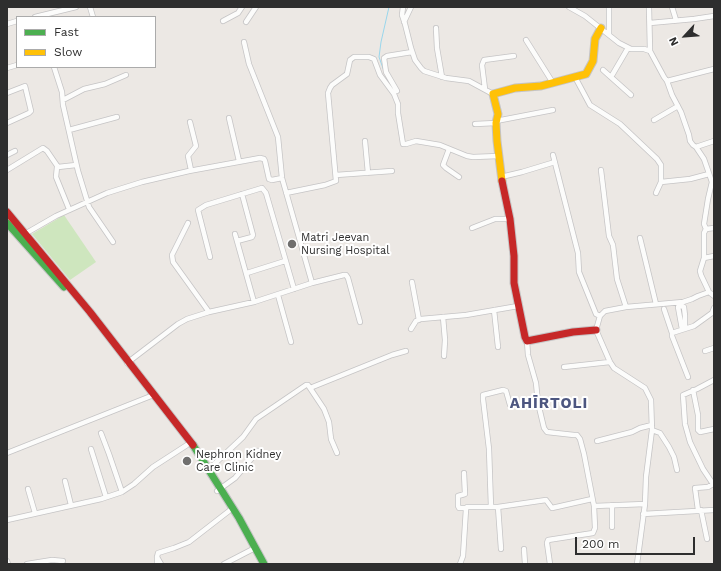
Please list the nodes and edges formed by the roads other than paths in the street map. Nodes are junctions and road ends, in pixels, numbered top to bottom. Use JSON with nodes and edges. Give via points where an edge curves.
{"nodes":[{"id":1,"x":76,"y":7,"type":"edge"},
{"id":2,"x":242,"y":7,"type":"edge"},
{"id":3,"x":256,"y":7,"type":"edge"},
{"id":4,"x":403,"y":7,"type":"edge"},
{"id":5,"x":411,"y":7,"type":"edge"},
{"id":6,"x":569,"y":7,"type":"edge"},
{"id":7,"x":609,"y":7,"type":"edge"},
{"id":8,"x":649,"y":7,"type":"edge"},
{"id":9,"x":672,"y":7,"type":"edge"},
{"id":10,"x":578,"y":9,"type":"edge"},
{"id":11,"x":39,"y":16,"type":"edge"},
{"id":12,"x":714,"y":16,"type":"edge"},
{"id":13,"x":676,"y":20,"type":"junction"},
{"id":14,"x":222,"y":21,"type":"dead end"},
{"id":15,"x":246,"y":22,"type":"dead end"},
{"id":16,"x":404,"y":22,"type":"junction"},
{"id":17,"x":650,"y":24,"type":"junction"},
{"id":18,"x":436,"y":28,"type":"dead end"},
{"id":19,"x":601,"y":28,"type":"junction"},
{"id":20,"x":609,"y":34,"type":"junction"},
{"id":21,"x":526,"y":40,"type":"dead end"},
{"id":22,"x":244,"y":42,"type":"dead end"},
{"id":23,"x":628,"y":48,"type":"junction"},
{"id":24,"x":650,"y":51,"type":"junction"},
{"id":25,"x":412,"y":52,"type":"junction"},
{"id":26,"x":514,"y":56,"type":"dead end"},
{"id":27,"x":54,"y":68,"type":"edge"},
{"id":28,"x":714,"y":69,"type":"edge"},
{"id":29,"x":602,"y":70,"type":"dead end"},
{"id":30,"x":126,"y":75,"type":"dead end"},
{"id":31,"x":442,"y":77,"type":"junction"},
{"id":32,"x":575,"y":77,"type":"junction"},
{"id":33,"x":612,"y":77,"type":"junction"},
{"id":34,"x":667,"y":80,"type":"junction"},
{"id":35,"x":553,"y":83,"type":"junction"},
{"id":36,"x":485,"y":89,"type":"junction"},
{"id":37,"x":397,"y":91,"type":"dead end"},
{"id":38,"x":7,"y":93,"type":"edge"},
{"id":39,"x":493,"y":94,"type":"junction"},
{"id":40,"x":631,"y":95,"type":"dead end"},
{"id":41,"x":63,"y":100,"type":"junction"},
{"id":42,"x":678,"y":106,"type":"junction"},
{"id":43,"x":553,"y":110,"type":"dead end"},
{"id":44,"x":117,"y":117,"type":"dead end"},
{"id":45,"x":229,"y":118,"type":"dead end"},
{"id":46,"x":654,"y":120,"type":"dead end"},
{"id":47,"x":7,"y":122,"type":"edge"},
{"id":48,"x":190,"y":122,"type":"dead end"},
{"id":49,"x":496,"y":122,"type":"junction"},
{"id":50,"x":475,"y":124,"type":"dead end"},
{"id":51,"x":69,"y":130,"type":"junction"},
{"id":52,"x":365,"y":141,"type":"dead end"},
{"id":53,"x":714,"y":141,"type":"edge"},
{"id":54,"x":696,"y":146,"type":"junction"},
{"id":55,"x":449,"y":149,"type":"junction"},
{"id":56,"x":15,"y":151,"type":"dead end"},
{"id":57,"x":7,"y":155,"type":"edge"},
{"id":58,"x":553,"y":155,"type":"dead end"},
{"id":59,"x":499,"y":156,"type":"junction"},
{"id":60,"x":239,"y":161,"type":"junction"},
{"id":61,"x":555,"y":162,"type":"junction"},
{"id":62,"x":76,"y":165,"type":"junction"},
{"id":63,"x":57,"y":167,"type":"junction"},
{"id":64,"x":7,"y":170,"type":"edge"},
{"id":65,"x":191,"y":170,"type":"junction"},
{"id":66,"x":601,"y":170,"type":"dead end"},
{"id":67,"x":392,"y":171,"type":"dead end"},
{"id":68,"x":368,"y":173,"type":"junction"},
{"id":69,"x":709,"y":174,"type":"junction"},
{"id":70,"x":336,"y":175,"type":"junction"},
{"id":71,"x":459,"y":177,"type":"dead end"},
{"id":72,"x":501,"y":177,"type":"junction"},
{"id":73,"x":282,"y":178,"type":"junction"},
{"id":74,"x":661,"y":182,"type":"junction"},
{"id":75,"x":286,"y":193,"type":"junction"},
{"id":76,"x":656,"y":193,"type":"dead end"},
{"id":77,"x":242,"y":194,"type":"junction"},
{"id":78,"x":87,"y":201,"type":"junction"},
{"id":79,"x":69,"y":209,"type":"junction"},
{"id":80,"x":7,"y":212,"type":"edge"},
{"id":81,"x":510,"y":219,"type":"junction"},
{"id":82,"x":7,"y":223,"type":"edge"},
{"id":83,"x":188,"y":223,"type":"dead end"},
{"id":84,"x":472,"y":228,"type":"dead end"},
{"id":85,"x":714,"y":228,"type":"edge"},
{"id":86,"x":706,"y":229,"type":"junction"},
{"id":87,"x":235,"y":234,"type":"dead end"},
{"id":88,"x":23,"y":236,"type":"junction"},
{"id":89,"x":640,"y":238,"type":"dead end"},
{"id":90,"x":237,"y":241,"type":"junction"},
{"id":91,"x":113,"y":242,"type":"dead end"},
{"id":92,"x":338,"y":250,"type":"dead end"},
{"id":93,"x":304,"y":252,"type":"junction"},
{"id":94,"x":714,"y":256,"type":"edge"},
{"id":95,"x":210,"y":257,"type":"dead end"},
{"id":96,"x":704,"y":258,"type":"junction"},
{"id":97,"x":286,"y":261,"type":"junction"},
{"id":98,"x":247,"y":274,"type":"junction"},
{"id":99,"x":412,"y":282,"type":"dead end"},
{"id":100,"x":312,"y":283,"type":"junction"},
{"id":101,"x":294,"y":289,"type":"junction"},
{"id":102,"x":709,"y":292,"type":"junction"},
{"id":103,"x":278,"y":295,"type":"junction"},
{"id":104,"x":714,"y":296,"type":"edge"},
{"id":105,"x":254,"y":302,"type":"junction"},
{"id":106,"x":656,"y":304,"type":"junction"},
{"id":107,"x":518,"y":306,"type":"junction"},
{"id":108,"x":626,"y":307,"type":"junction"},
{"id":109,"x":714,"y":308,"type":"edge"},
{"id":110,"x":664,"y":309,"type":"dead end"},
{"id":111,"x":494,"y":310,"type":"junction"},
{"id":112,"x":209,"y":312,"type":"junction"},
{"id":113,"x":600,"y":316,"type":"junction"},
{"id":114,"x":443,"y":317,"type":"junction"},
{"id":115,"x":419,"y":320,"type":"junction"},
{"id":116,"x":360,"y":322,"type":"dead end"},
{"id":117,"x":411,"y":329,"type":"dead end"},
{"id":118,"x":596,"y":330,"type":"junction"},
{"id":119,"x":672,"y":333,"type":"junction"},
{"id":120,"x":527,"y":341,"type":"junction"},
{"id":121,"x":291,"y":342,"type":"dead end"},
{"id":122,"x":498,"y":347,"type":"dead end"},
{"id":123,"x":714,"y":348,"type":"edge"},
{"id":124,"x":406,"y":351,"type":"dead end"},
{"id":125,"x":705,"y":351,"type":"dead end"},
{"id":126,"x":444,"y":356,"type":"dead end"},
{"id":127,"x":610,"y":362,"type":"junction"},
{"id":128,"x":127,"y":363,"type":"junction"},
{"id":129,"x":564,"y":367,"type":"dead end"},
{"id":130,"x":688,"y":377,"type":"dead end"},
{"id":131,"x":714,"y":380,"type":"edge"},
{"id":132,"x":310,"y":388,"type":"junction"},
{"id":133,"x":693,"y":390,"type":"junction"},
{"id":134,"x":151,"y":396,"type":"junction"},
{"id":135,"x":538,"y":403,"type":"junction"},
{"id":136,"x":652,"y":427,"type":"junction"},
{"id":137,"x":714,"y":429,"type":"edge"},
{"id":138,"x":101,"y":433,"type":"dead end"},
{"id":139,"x":597,"y":441,"type":"dead end"},
{"id":140,"x":187,"y":445,"type":"junction"},
{"id":141,"x":91,"y":449,"type":"dead end"},
{"id":142,"x":258,"y":451,"type":"dead end"},
{"id":143,"x":7,"y":453,"type":"edge"},
{"id":144,"x":337,"y":453,"type":"dead end"},
{"id":145,"x":208,"y":470,"type":"junction"},
{"id":146,"x":677,"y":470,"type":"dead end"},
{"id":147,"x":464,"y":473,"type":"dead end"},
{"id":148,"x":65,"y":480,"type":"dead end"},
{"id":149,"x":28,"y":489,"type":"dead end"},
{"id":150,"x":218,"y":490,"type":"junction"},
{"id":151,"x":122,"y":492,"type":"junction"},
{"id":152,"x":106,"y":497,"type":"junction"},
{"id":153,"x":592,"y":499,"type":"junction"},
{"id":154,"x":645,"y":504,"type":"junction"},
{"id":155,"x":71,"y":505,"type":"junction"},
{"id":156,"x":612,"y":505,"type":"junction"},
{"id":157,"x":594,"y":506,"type":"junction"},
{"id":158,"x":491,"y":507,"type":"junction"},
{"id":159,"x":498,"y":507,"type":"junction"},
{"id":160,"x":466,"y":508,"type":"junction"},
{"id":161,"x":700,"y":510,"type":"junction"},
{"id":162,"x":714,"y":510,"type":"edge"},
{"id":163,"x":230,"y":511,"type":"junction"},
{"id":164,"x":35,"y":514,"type":"junction"},
{"id":165,"x":643,"y":514,"type":"junction"},
{"id":166,"x":7,"y":520,"type":"edge"},
{"id":167,"x":612,"y":527,"type":"dead end"},
{"id":168,"x":706,"y":539,"type":"dead end"},
{"id":169,"x":253,"y":549,"type":"junction"},
{"id":170,"x":501,"y":549,"type":"dead end"},
{"id":171,"x":524,"y":549,"type":"dead end"},
{"id":172,"x":157,"y":557,"type":"junction"},
{"id":173,"x":7,"y":561,"type":"edge"},
{"id":174,"x":63,"y":561,"type":"dead end"},
{"id":175,"x":8,"y":564,"type":"edge"},
{"id":176,"x":27,"y":564,"type":"edge"},
{"id":177,"x":157,"y":564,"type":"edge"},
{"id":178,"x":161,"y":564,"type":"edge"},
{"id":179,"x":224,"y":564,"type":"edge"},
{"id":180,"x":261,"y":564,"type":"edge"},
{"id":181,"x":264,"y":564,"type":"edge"},
{"id":182,"x":460,"y":564,"type":"edge"},
{"id":183,"x":525,"y":564,"type":"edge"},
{"id":184,"x":550,"y":564,"type":"edge"},
{"id":185,"x":637,"y":564,"type":"edge"}],
"edges":[{"from":1,"to":11,"type":"street"},
{"from":2,"to":14,"type":"street","via":[[238,13]]},
{"from":3,"to":15,"type":"street"},
{"from":4,"to":16,"type":"street"},
{"from":5,"to":16,"type":"street"},
{"from":6,"to":10,"type":"street"},
{"from":7,"to":20,"type":"street"},
{"from":8,"to":17,"type":"street"},
{"from":9,"to":13,"type":"street"},
{"from":10,"to":19,"type":"street"},
{"from":12,"to":13,"type":"street"},
{"from":13,"to":17,"type":"street"},
{"from":16,"to":25,"type":"street"},
{"from":17,"to":24,"type":"street"},
{"from":18,"to":31,"type":"street"},
{"from":19,"to":20,"type":"street"},
{"from":19,"to":32,"type":"main road","via":[[595,39],[594,57],[589,69],[586,74]]},
{"from":20,"to":23,"type":"street"},
{"from":21,"to":35,"type":"street"},
{"from":22,"to":73,"type":"street","via":[[248,64],[278,137]]},
{"from":23,"to":24,"type":"street"},
{"from":23,"to":33,"type":"street"},
{"from":24,"to":34,"type":"street"},
{"from":25,"to":31,"type":"street","via":[[424,71]]},
{"from":25,"to":37,"type":"street","via":[[384,58],[386,72]]},
{"from":26,"to":36,"type":"street","via":[[484,60],[482,65]]},
{"from":27,"to":41,"type":"street"},
{"from":28,"to":34,"type":"street"},
{"from":29,"to":33,"type":"street"},
{"from":30,"to":41,"type":"street"},
{"from":31,"to":36,"type":"street","via":[[469,81]]},
{"from":32,"to":35,"type":"main road"},
{"from":32,"to":74,"type":"street","via":[[590,105],[620,124],[657,158],[661,165]]},
{"from":33,"to":40,"type":"street"},
{"from":34,"to":42,"type":"street"},
{"from":35,"to":39,"type":"main road","via":[[509,89]]},
{"from":36,"to":39,"type":"street"},
{"from":38,"to":47,"type":"street","via":[[25,86],[31,111]]},
{"from":39,"to":49,"type":"main road","via":[[498,114]]},
{"from":41,"to":51,"type":"street"},
{"from":42,"to":46,"type":"street"},
{"from":42,"to":54,"type":"street","via":[[690,141]]},
{"from":43,"to":49,"type":"street"},
{"from":44,"to":51,"type":"street"},
{"from":45,"to":60,"type":"street"},
{"from":48,"to":65,"type":"street","via":[[196,146],[188,156]]},
{"from":49,"to":50,"type":"street"},
{"from":49,"to":59,"type":"main road"},
{"from":51,"to":62,"type":"street"},
{"from":52,"to":68,"type":"street"},
{"from":53,"to":54,"type":"street"},
{"from":54,"to":69,"type":"street"},
{"from":55,"to":59,"type":"street","via":[[473,157]]},
{"from":55,"to":70,"type":"street","via":[[419,141],[404,144],[398,104],[380,75],[374,59],[354,57],[350,60],[347,74],[329,90]]},
{"from":55,"to":71,"type":"street","via":[[443,165]]},
{"from":56,"to":57,"type":"street"},
{"from":58,"to":61,"type":"street"},
{"from":59,"to":72,"type":"main road"},
{"from":60,"to":65,"type":"street"},
{"from":60,"to":73,"type":"street","via":[[264,159],[269,179]]},
{"from":61,"to":72,"type":"street"},
{"from":61,"to":113,"type":"street","via":[[578,253],[579,272],[596,314]]},
{"from":62,"to":63,"type":"street"},
{"from":62,"to":78,"type":"street"},
{"from":63,"to":64,"type":"street","via":[[43,148]]},
{"from":63,"to":79,"type":"street","via":[[56,177]]},
{"from":65,"to":78,"type":"street","via":[[142,182]]},
{"from":66,"to":108,"type":"street","via":[[609,236],[613,245],[617,279]]},
{"from":67,"to":68,"type":"street"},
{"from":68,"to":70,"type":"street"},
{"from":69,"to":74,"type":"street"},
{"from":69,"to":86,"type":"street","via":[[712,182],[704,224]]},
{"from":70,"to":75,"type":"street","via":[[334,182]]},
{"from":72,"to":81,"type":"main road"},
{"from":73,"to":75,"type":"street"},
{"from":74,"to":76,"type":"street"},
{"from":75,"to":93,"type":"street"},
{"from":77,"to":90,"type":"street","via":[[253,235]]},
{"from":77,"to":95,"type":"street","via":[[198,210]]},
{"from":77,"to":97,"type":"street","via":[[262,188],[264,190]]},
{"from":78,"to":79,"type":"street"},
{"from":78,"to":91,"type":"street","via":[[92,213]]},
{"from":79,"to":88,"type":"street"},
{"from":80,"to":88,"type":"main road"},
{"from":81,"to":84,"type":"street","via":[[495,219]]},
{"from":81,"to":107,"type":"main road"},
{"from":82,"to":88,"type":"main road"},
{"from":83,"to":112,"type":"street","via":[[172,255],[173,262]]},
{"from":85,"to":86,"type":"street"},
{"from":86,"to":96,"type":"street"},
{"from":87,"to":90,"type":"street"},
{"from":88,"to":128,"type":"main road","via":[[90,312]]},
{"from":89,"to":106,"type":"street"},
{"from":90,"to":98,"type":"street"},
{"from":92,"to":93,"type":"street"},
{"from":93,"to":100,"type":"street"},
{"from":94,"to":96,"type":"street"},
{"from":96,"to":102,"type":"street","via":[[700,271]]},
{"from":97,"to":98,"type":"street"},
{"from":97,"to":101,"type":"street"},
{"from":98,"to":105,"type":"street"},
{"from":99,"to":115,"type":"street"},
{"from":100,"to":101,"type":"street"},
{"from":100,"to":116,"type":"street","via":[[346,275]]},
{"from":101,"to":103,"type":"street"},
{"from":102,"to":104,"type":"street"},
{"from":102,"to":106,"type":"street","via":[[683,302]]},
{"from":103,"to":105,"type":"street"},
{"from":103,"to":121,"type":"street"},
{"from":105,"to":112,"type":"street"},
{"from":106,"to":108,"type":"street"},
{"from":107,"to":111,"type":"street"},
{"from":107,"to":120,"type":"main road"},
{"from":108,"to":113,"type":"street","via":[[605,311]]},
{"from":109,"to":119,"type":"street","via":[[712,313],[694,326]]},
{"from":110,"to":119,"type":"street"},
{"from":111,"to":114,"type":"street"},
{"from":111,"to":122,"type":"street"},
{"from":112,"to":128,"type":"street","via":[[178,324]]},
{"from":113,"to":118,"type":"street"},
{"from":114,"to":115,"type":"street"},
{"from":114,"to":126,"type":"street"},
{"from":115,"to":117,"type":"street"},
{"from":118,"to":120,"type":"main road"},
{"from":118,"to":127,"type":"street"},
{"from":119,"to":130,"type":"street"},
{"from":120,"to":135,"type":"street"},
{"from":123,"to":125,"type":"street"},
{"from":124,"to":132,"type":"street","via":[[392,354]]},
{"from":127,"to":129,"type":"street"},
{"from":127,"to":136,"type":"street","via":[[614,368],[645,388],[649,394]]},
{"from":128,"to":134,"type":"main road"},
{"from":128,"to":145,"type":"main road","via":[[191,443]]},
{"from":131,"to":133,"type":"street"},
{"from":132,"to":144,"type":"street","via":[[324,408]]},
{"from":132,"to":145,"type":"street","via":[[308,385],[302,387],[260,415],[243,437]]},
{"from":133,"to":137,"type":"street","via":[[698,430],[700,432]]},
{"from":133,"to":161,"type":"street","via":[[683,395],[687,433],[703,470],[713,484],[696,488]]},
{"from":134,"to":140,"type":"main road"},
{"from":134,"to":143,"type":"street"},
{"from":135,"to":153,"type":"street","via":[[545,431],[574,435],[580,439]]},
{"from":135,"to":158,"type":"street","via":[[510,405],[504,390],[483,397],[489,449]]},
{"from":136,"to":139,"type":"street"},
{"from":136,"to":146,"type":"street","via":[[660,433],[669,447]]},
{"from":136,"to":154,"type":"street"},
{"from":138,"to":151,"type":"street"},
{"from":140,"to":150,"type":"main road"},
{"from":140,"to":151,"type":"street","via":[[153,467]]},
{"from":141,"to":152,"type":"street"},
{"from":142,"to":150,"type":"street","via":[[235,478]]},
{"from":145,"to":150,"type":"main road"},
{"from":147,"to":160,"type":"street","via":[[465,494],[458,496],[458,506]]},
{"from":148,"to":155,"type":"street"},
{"from":149,"to":164,"type":"street"},
{"from":150,"to":163,"type":"main road"},
{"from":150,"to":181,"type":"main road","via":[[239,518]]},
{"from":151,"to":152,"type":"street"},
{"from":152,"to":155,"type":"street"},
{"from":153,"to":157,"type":"street"},
{"from":153,"to":159,"type":"street","via":[[554,508],[546,500]]},
{"from":154,"to":156,"type":"street"},
{"from":154,"to":165,"type":"street"},
{"from":155,"to":164,"type":"street"},
{"from":156,"to":157,"type":"street"},
{"from":156,"to":167,"type":"street"},
{"from":157,"to":184,"type":"street","via":[[593,533],[548,540]]},
{"from":158,"to":159,"type":"street"},
{"from":158,"to":160,"type":"street"},
{"from":159,"to":170,"type":"street"},
{"from":160,"to":182,"type":"street","via":[[463,556]]},
{"from":161,"to":162,"type":"street"},
{"from":161,"to":165,"type":"street"},
{"from":161,"to":168,"type":"street"},
{"from":163,"to":169,"type":"main road"},
{"from":163,"to":172,"type":"street","via":[[189,542],[162,551]]},
{"from":164,"to":166,"type":"street"},
{"from":165,"to":185,"type":"street"},
{"from":169,"to":179,"type":"street"},
{"from":169,"to":180,"type":"main road"},
{"from":171,"to":183,"type":"street"},
{"from":172,"to":177,"type":"street"},
{"from":172,"to":178,"type":"street"},
{"from":173,"to":175,"type":"street"},
{"from":174,"to":176,"type":"street"}]}
